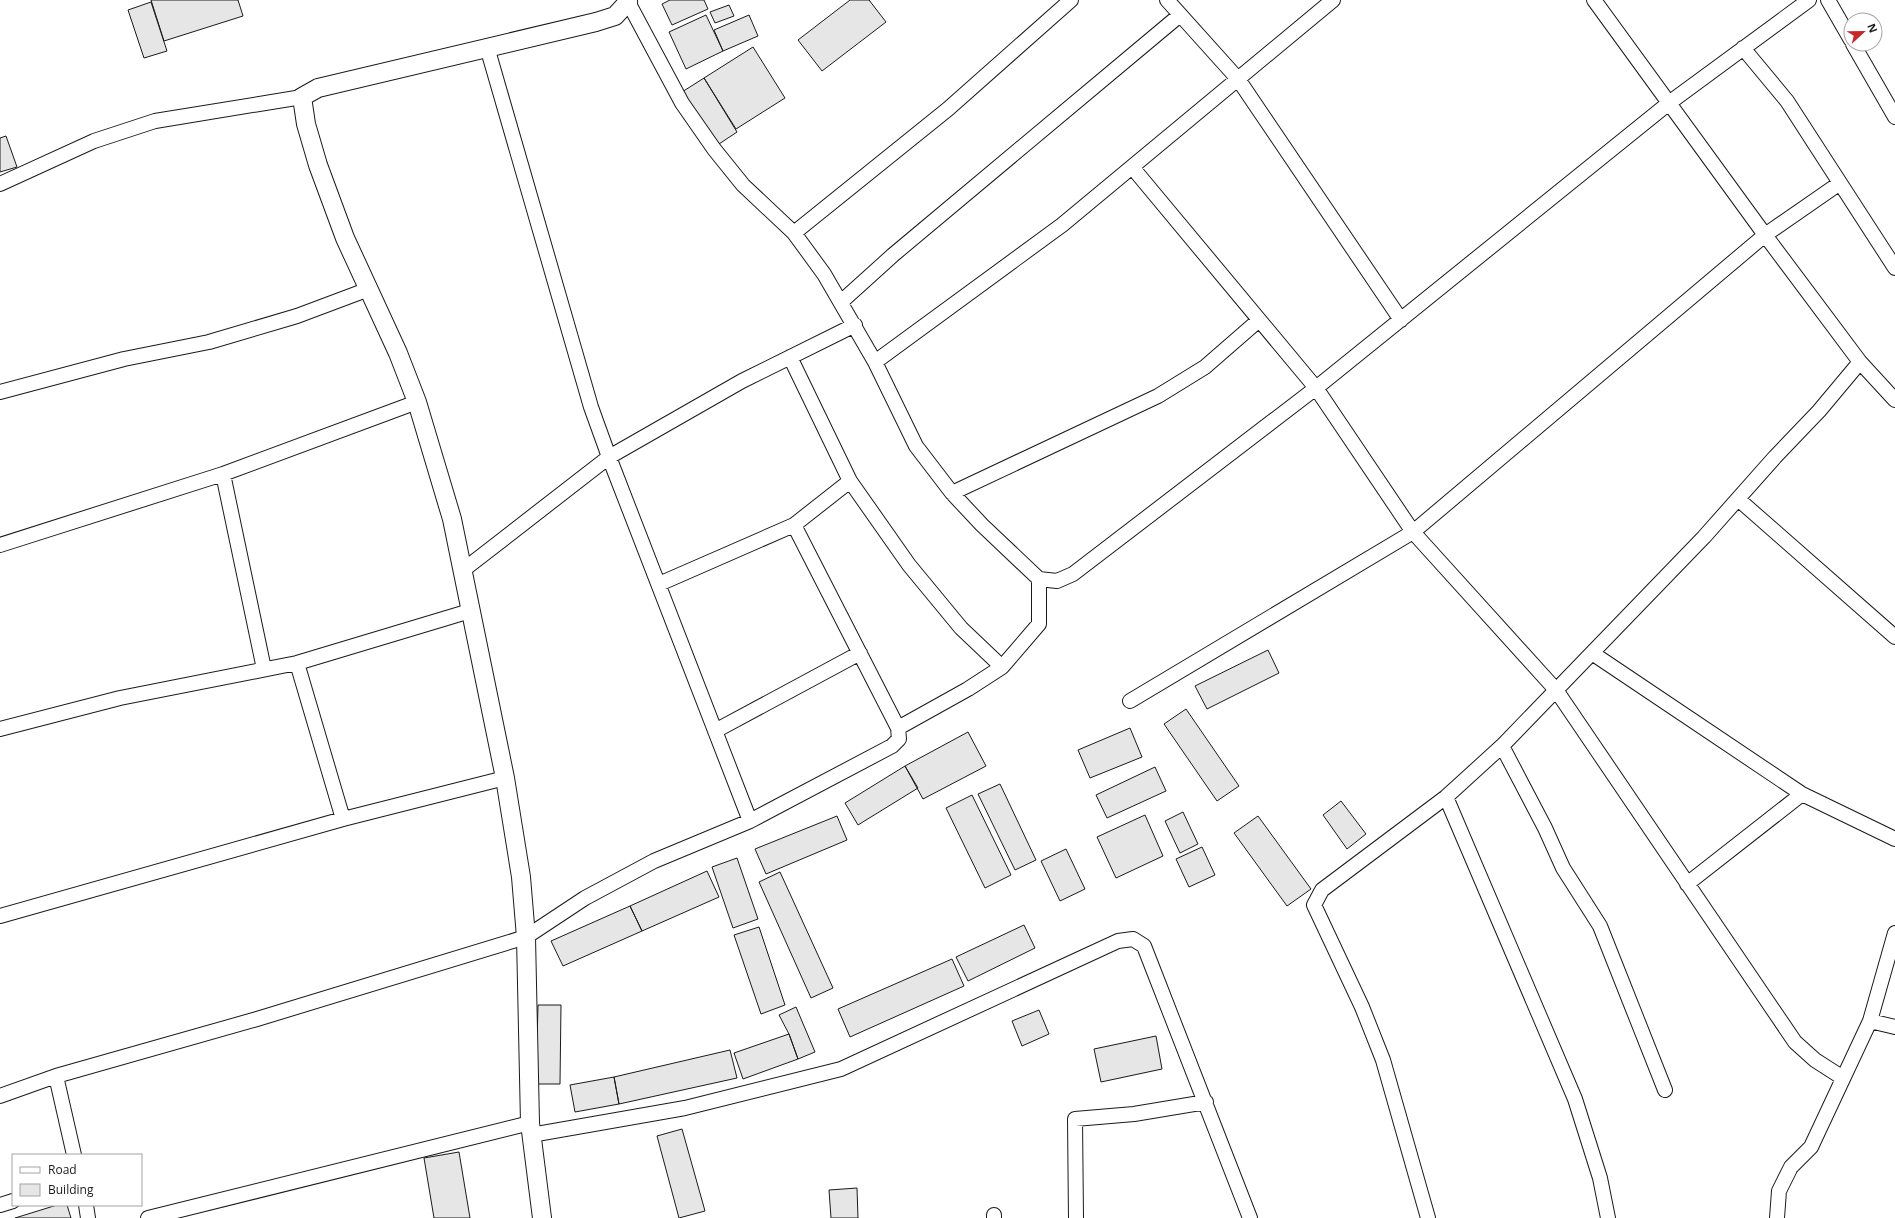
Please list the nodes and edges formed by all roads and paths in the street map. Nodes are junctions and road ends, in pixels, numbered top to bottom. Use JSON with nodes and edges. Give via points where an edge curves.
{"nodes":[{"id":1,"x":1071,"y":0,"type":"edge"},
{"id":2,"x":1167,"y":0,"type":"edge"},
{"id":3,"x":1333,"y":0,"type":"edge"},
{"id":4,"x":1594,"y":0,"type":"edge"},
{"id":5,"x":1809,"y":0,"type":"edge"},
{"id":6,"x":1828,"y":0,"type":"edge"},
{"id":7,"x":628,"y":1,"type":"edge"},
{"id":8,"x":1180,"y":15,"type":"junction"},
{"id":9,"x":1843,"y":26,"type":"edge"},
{"id":10,"x":487,"y":47,"type":"junction"},
{"id":11,"x":1743,"y":48,"type":"junction"},
{"id":12,"x":1858,"y":52,"type":"edge"},
{"id":13,"x":1238,"y":79,"type":"junction"},
{"id":14,"x":302,"y":97,"type":"junction"},
{"id":15,"x":1669,"y":103,"type":"junction"},
{"id":16,"x":1895,"y":117,"type":"edge"},
{"id":17,"x":1132,"y":166,"type":"junction"},
{"id":18,"x":1840,"y":183,"type":"junction"},
{"id":19,"x":0,"y":184,"type":"edge"},
{"id":20,"x":794,"y":233,"type":"junction"},
{"id":21,"x":1765,"y":235,"type":"junction"},
{"id":22,"x":1895,"y":268,"type":"edge"},
{"id":23,"x":369,"y":289,"type":"junction"},
{"id":24,"x":841,"y":302,"type":"junction"},
{"id":25,"x":1259,"y":320,"type":"junction"},
{"id":26,"x":1401,"y":320,"type":"junction"},
{"id":27,"x":855,"y":325,"type":"junction"},
{"id":28,"x":790,"y":357,"type":"junction"},
{"id":29,"x":875,"y":362,"type":"junction"},
{"id":30,"x":1860,"y":362,"type":"junction"},
{"id":31,"x":1316,"y":388,"type":"junction"},
{"id":32,"x":0,"y":392,"type":"edge"},
{"id":33,"x":1895,"y":400,"type":"edge"},
{"id":34,"x":417,"y":402,"type":"junction"},
{"id":35,"x":609,"y":457,"type":"junction"},
{"id":36,"x":223,"y":474,"type":"junction"},
{"id":37,"x":850,"y":481,"type":"junction"},
{"id":38,"x":952,"y":493,"type":"junction"},
{"id":39,"x":1738,"y":499,"type":"junction"},
{"id":40,"x":794,"y":525,"type":"junction"},
{"id":41,"x":1413,"y":532,"type":"junction"},
{"id":42,"x":0,"y":546,"type":"edge"},
{"id":43,"x":462,"y":571,"type":"junction"},
{"id":44,"x":1039,"y":579,"type":"junction"},
{"id":45,"x":658,"y":584,"type":"junction"},
{"id":46,"x":470,"y":611,"type":"junction"},
{"id":47,"x":1895,"y":637,"type":"edge"},
{"id":48,"x":1592,"y":653,"type":"junction"},
{"id":49,"x":860,"y":654,"type":"junction"},
{"id":50,"x":297,"y":663,"type":"junction"},
{"id":51,"x":1002,"y":667,"type":"junction"},
{"id":52,"x":264,"y":669,"type":"junction"},
{"id":53,"x":1556,"y":690,"type":"junction"},
{"id":54,"x":1130,"y":701,"type":"dead end"},
{"id":55,"x":898,"y":728,"type":"junction"},
{"id":56,"x":0,"y":729,"type":"edge"},
{"id":57,"x":715,"y":731,"type":"junction"},
{"id":58,"x":1502,"y":746,"type":"junction"},
{"id":59,"x":505,"y":778,"type":"junction"},
{"id":60,"x":1802,"y":794,"type":"junction"},
{"id":61,"x":1446,"y":797,"type":"junction"},
{"id":62,"x":343,"y":819,"type":"junction"},
{"id":63,"x":750,"y":821,"type":"junction"},
{"id":64,"x":1895,"y":839,"type":"edge"},
{"id":65,"x":1687,"y":884,"type":"junction"},
{"id":66,"x":0,"y":916,"type":"edge"},
{"id":67,"x":1895,"y":933,"type":"edge"},
{"id":68,"x":526,"y":937,"type":"junction"},
{"id":69,"x":1870,"y":1021,"type":"junction"},
{"id":70,"x":1895,"y":1027,"type":"edge"},
{"id":71,"x":56,"y":1076,"type":"junction"},
{"id":72,"x":1844,"y":1078,"type":"junction"},
{"id":73,"x":1665,"y":1090,"type":"dead end"},
{"id":74,"x":0,"y":1096,"type":"edge"},
{"id":75,"x":1206,"y":1102,"type":"junction"},
{"id":76,"x":530,"y":1129,"type":"junction"},
{"id":77,"x":74,"y":1154,"type":"edge"},
{"id":78,"x":12,"y":1201,"type":"edge"},
{"id":79,"x":0,"y":1205,"type":"edge"},
{"id":80,"x":86,"y":1206,"type":"edge"},
{"id":81,"x":88,"y":1218,"type":"edge"},
{"id":82,"x":148,"y":1218,"type":"edge"},
{"id":83,"x":542,"y":1218,"type":"edge"},
{"id":84,"x":1076,"y":1218,"type":"edge"},
{"id":85,"x":1250,"y":1218,"type":"edge"},
{"id":86,"x":1428,"y":1218,"type":"edge"},
{"id":87,"x":1608,"y":1218,"type":"edge"},
{"id":88,"x":1777,"y":1218,"type":"edge"}],
"edges":[{"from":1,"to":20,"type":"street","via":[[948,109]]},
{"from":2,"to":8,"type":"street"},
{"from":3,"to":13,"type":"street"},
{"from":4,"to":15,"type":"street"},
{"from":5,"to":11,"type":"street"},
{"from":6,"to":9,"type":"street"},
{"from":7,"to":10,"type":"street","via":[[615,16]]},
{"from":7,"to":20,"type":"street","via":[[682,103],[714,149],[743,185]]},
{"from":8,"to":13,"type":"street"},
{"from":8,"to":24,"type":"street","via":[[892,255]]},
{"from":10,"to":14,"type":"street","via":[[318,88]]},
{"from":10,"to":35,"type":"street","via":[[591,407]]},
{"from":11,"to":15,"type":"street"},
{"from":11,"to":18,"type":"street","via":[[1787,101]]},
{"from":12,"to":16,"type":"street"},
{"from":13,"to":17,"type":"street"},
{"from":13,"to":26,"type":"street"},
{"from":14,"to":19,"type":"street","via":[[155,122],[94,141]]},
{"from":14,"to":23,"type":"street","via":[[306,124],[318,164],[345,238]]},
{"from":15,"to":21,"type":"street"},
{"from":15,"to":26,"type":"street"},
{"from":17,"to":25,"type":"street"},
{"from":17,"to":29,"type":"street","via":[[1062,225]]},
{"from":18,"to":21,"type":"street"},
{"from":18,"to":22,"type":"street"},
{"from":20,"to":24,"type":"street"},
{"from":21,"to":30,"type":"street"},
{"from":21,"to":41,"type":"street"},
{"from":23,"to":32,"type":"street","via":[[296,316],[209,342],[124,359]]},
{"from":23,"to":34,"type":"street","via":[[398,352]]},
{"from":24,"to":27,"type":"street"},
{"from":25,"to":31,"type":"street"},
{"from":25,"to":38,"type":"street","via":[[1205,366],[1158,396]]},
{"from":26,"to":31,"type":"street"},
{"from":27,"to":28,"type":"street"},
{"from":27,"to":29,"type":"street"},
{"from":28,"to":35,"type":"street","via":[[742,381]]},
{"from":28,"to":37,"type":"street"},
{"from":29,"to":38,"type":"street","via":[[916,446]]},
{"from":30,"to":33,"type":"street"},
{"from":30,"to":39,"type":"street"},
{"from":31,"to":41,"type":"street"},
{"from":31,"to":44,"type":"street","via":[[1073,574],[1057,581]]},
{"from":34,"to":36,"type":"street"},
{"from":34,"to":43,"type":"street","via":[[452,519]]},
{"from":35,"to":43,"type":"street"},
{"from":35,"to":45,"type":"street"},
{"from":36,"to":42,"type":"street"},
{"from":36,"to":52,"type":"street"},
{"from":37,"to":40,"type":"street"},
{"from":37,"to":51,"type":"street","via":[[909,566],[961,628]]},
{"from":38,"to":44,"type":"street"},
{"from":39,"to":47,"type":"street"},
{"from":39,"to":48,"type":"street"},
{"from":40,"to":45,"type":"street"},
{"from":40,"to":49,"type":"street"},
{"from":41,"to":53,"type":"street"},
{"from":41,"to":54,"type":"street"},
{"from":43,"to":46,"type":"street"},
{"from":44,"to":51,"type":"street","via":[[1039,624]]},
{"from":45,"to":57,"type":"street"},
{"from":46,"to":50,"type":"street"},
{"from":46,"to":59,"type":"street"},
{"from":48,"to":53,"type":"street"},
{"from":48,"to":60,"type":"street"},
{"from":49,"to":55,"type":"street"},
{"from":49,"to":57,"type":"street"},
{"from":50,"to":52,"type":"street"},
{"from":50,"to":62,"type":"street"},
{"from":51,"to":55,"type":"street"},
{"from":52,"to":56,"type":"street","via":[[120,698]]},
{"from":53,"to":58,"type":"street"},
{"from":53,"to":65,"type":"street"},
{"from":55,"to":63,"type":"street","via":[[899,739],[892,746]]},
{"from":57,"to":63,"type":"street"},
{"from":58,"to":61,"type":"street"},
{"from":58,"to":73,"type":"street","via":[[1545,828],[1562,868],[1600,926]]},
{"from":59,"to":62,"type":"street"},
{"from":59,"to":68,"type":"street","via":[[521,877]]},
{"from":60,"to":64,"type":"street"},
{"from":60,"to":65,"type":"street"},
{"from":61,"to":86,"type":"street","via":[[1322,890],[1314,905],[1374,1035]]},
{"from":61,"to":87,"type":"street","via":[[1575,1099],[1600,1178]]},
{"from":62,"to":66,"type":"street"},
{"from":63,"to":68,"type":"street","via":[[654,861],[585,898]]},
{"from":65,"to":72,"type":"street","via":[[1795,1042],[1815,1060]]},
{"from":67,"to":69,"type":"street"},
{"from":68,"to":71,"type":"street","via":[[257,1019]]},
{"from":68,"to":76,"type":"street"},
{"from":69,"to":70,"type":"street"},
{"from":69,"to":72,"type":"street"},
{"from":71,"to":74,"type":"street"},
{"from":71,"to":77,"type":"street"},
{"from":72,"to":88,"type":"street","via":[[1811,1147],[1791,1167],[1779,1191]]},
{"from":75,"to":76,"type":"street","via":[[1144,946],[1133,938],[1118,941],[841,1069],[685,1108]]},
{"from":75,"to":84,"type":"street","via":[[1134,1114],[1076,1120]]},
{"from":75,"to":85,"type":"street"},
{"from":76,"to":82,"type":"street"},
{"from":76,"to":83,"type":"street"},
{"from":78,"to":79,"type":"street"},
{"from":80,"to":81,"type":"street"}]}
